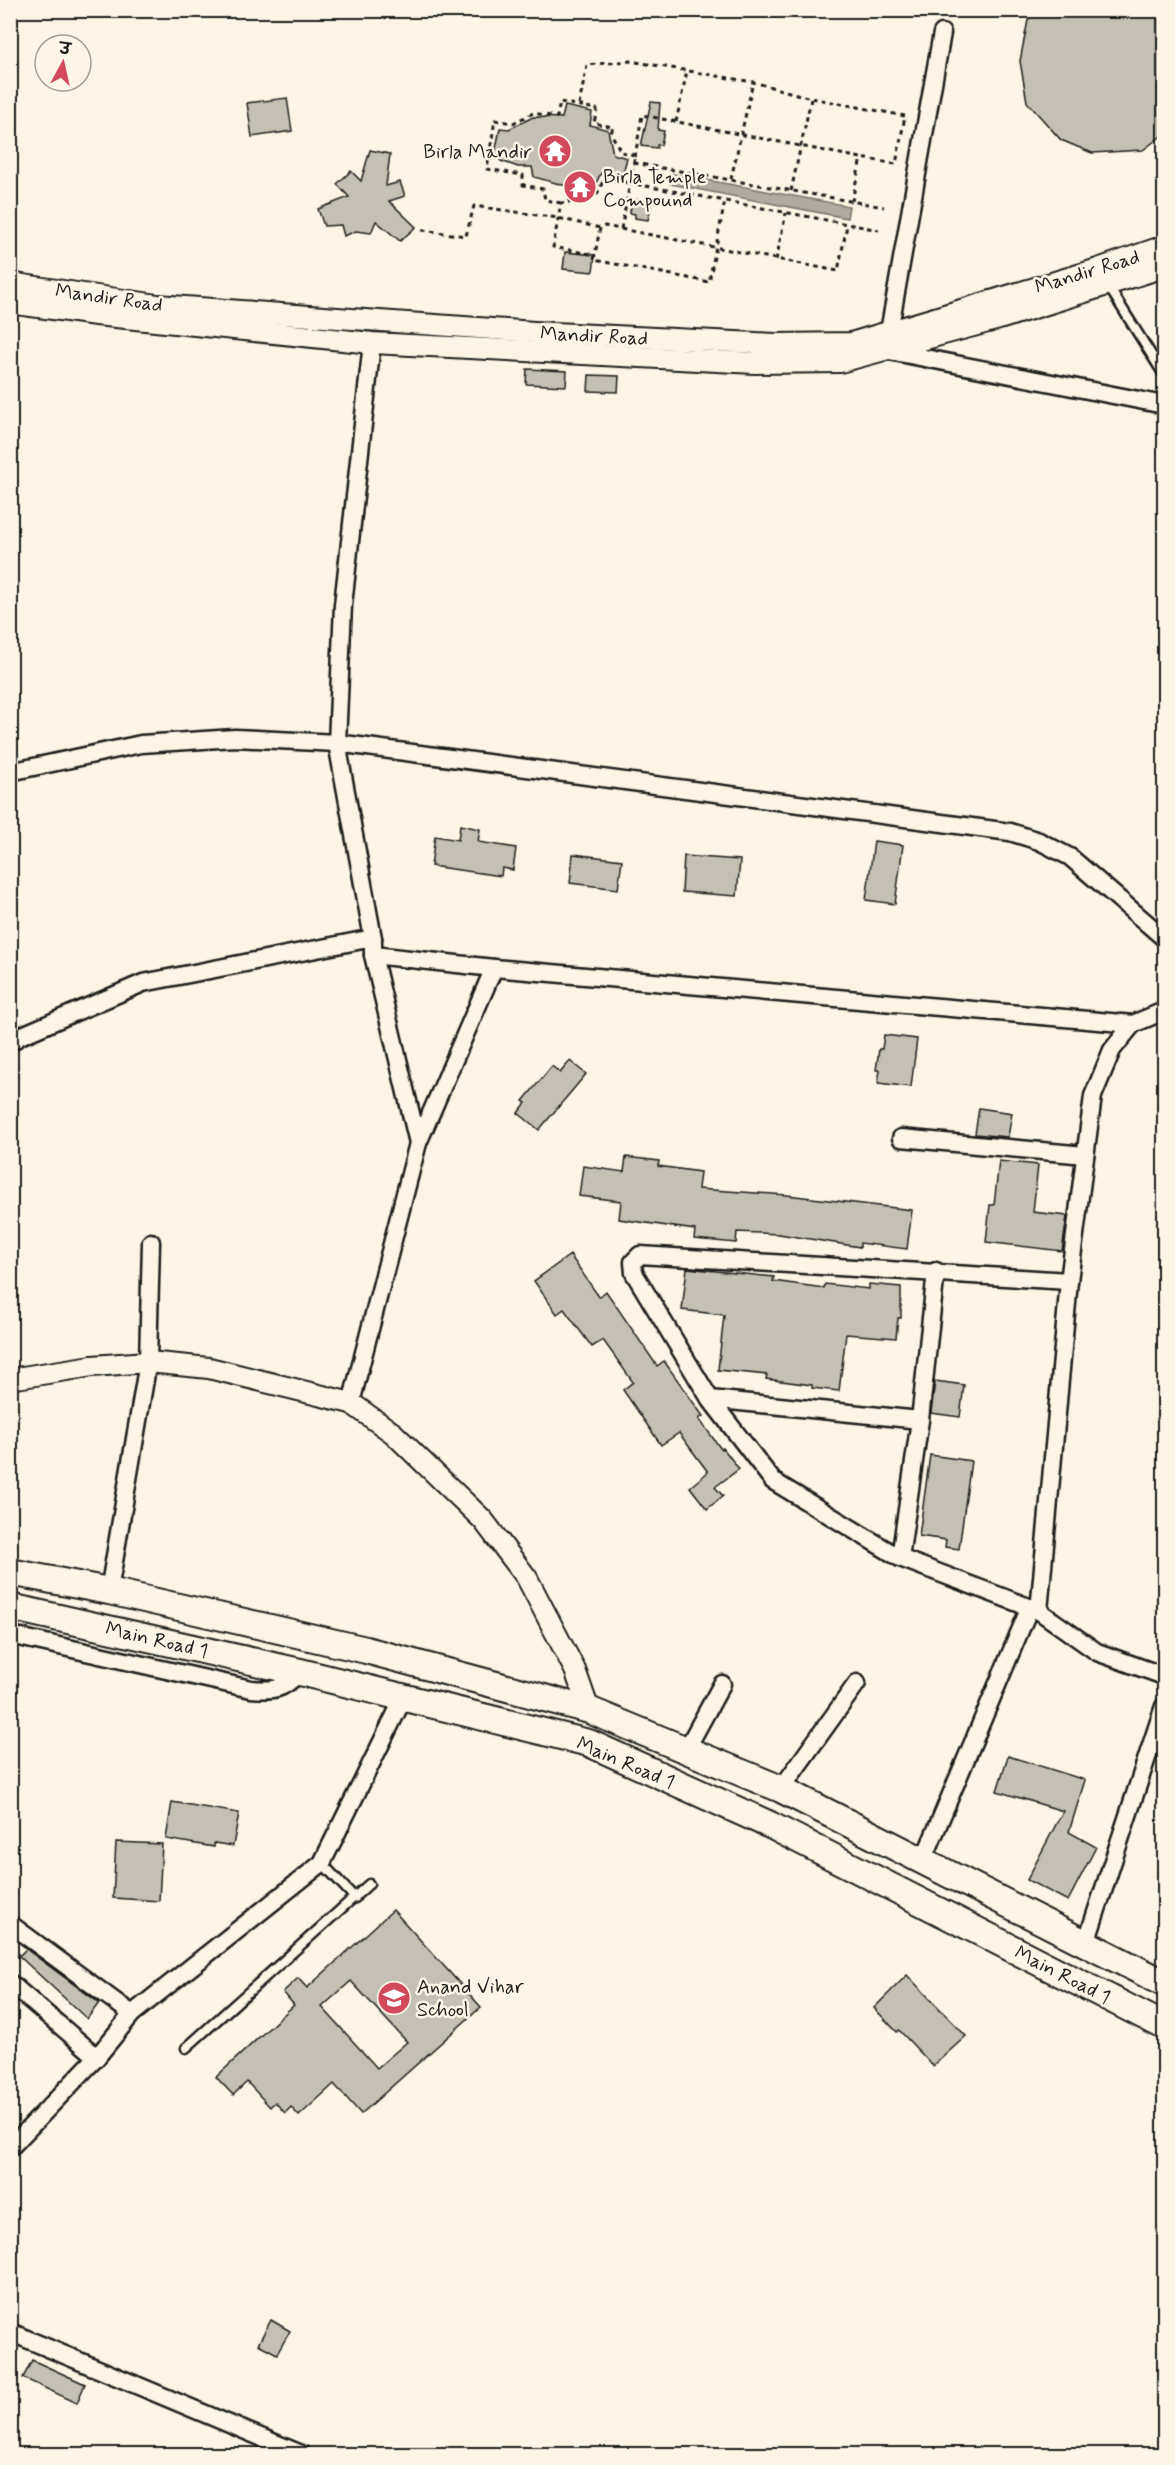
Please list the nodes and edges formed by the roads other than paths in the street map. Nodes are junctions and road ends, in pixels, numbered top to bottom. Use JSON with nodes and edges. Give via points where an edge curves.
{"nodes":[{"id":1,"x":942,"y":33,"type":"dead end"},
{"id":2,"x":1164,"y":246,"type":"edge"},
{"id":3,"x":1164,"y":267,"type":"edge"},
{"id":4,"x":1103,"y":277,"type":"junction"},
{"id":5,"x":10,"y":284,"type":"edge"},
{"id":6,"x":10,"y":303,"type":"edge"},
{"id":7,"x":887,"y":341,"type":"junction"},
{"id":8,"x":372,"y":343,"type":"junction"},
{"id":9,"x":1164,"y":375,"type":"edge"},
{"id":10,"x":1164,"y":405,"type":"edge"},
{"id":11,"x":337,"y":743,"type":"junction"},
{"id":12,"x":10,"y":772,"type":"edge"},
{"id":13,"x":1164,"y":938,"type":"edge"},
{"id":14,"x":373,"y":947,"type":"junction"},
{"id":15,"x":494,"y":968,"type":"junction"},
{"id":16,"x":1164,"y":1011,"type":"edge"},
{"id":17,"x":1133,"y":1024,"type":"junction"},
{"id":18,"x":10,"y":1043,"type":"edge"},
{"id":19,"x":901,"y":1138,"type":"dead end"},
{"id":20,"x":418,"y":1143,"type":"junction"},
{"id":21,"x":1085,"y":1155,"type":"junction"},
{"id":22,"x":151,"y":1242,"type":"dead end"},
{"id":23,"x":936,"y":1271,"type":"junction"},
{"id":24,"x":1069,"y":1281,"type":"junction"},
{"id":25,"x":148,"y":1362,"type":"junction"},
{"id":26,"x":10,"y":1379,"type":"edge"},
{"id":27,"x":710,"y":1399,"type":"junction"},
{"id":28,"x":351,"y":1403,"type":"junction"},
{"id":29,"x":920,"y":1420,"type":"junction"},
{"id":30,"x":900,"y":1558,"type":"junction"},
{"id":31,"x":10,"y":1572,"type":"edge"},
{"id":32,"x":109,"y":1591,"type":"junction"},
{"id":33,"x":10,"y":1607,"type":"edge"},
{"id":34,"x":1035,"y":1609,"type":"junction"},
{"id":35,"x":10,"y":1635,"type":"edge"},
{"id":36,"x":300,"y":1672,"type":"junction"},
{"id":37,"x":1164,"y":1676,"type":"edge"},
{"id":38,"x":857,"y":1683,"type":"dead end"},
{"id":39,"x":722,"y":1684,"type":"dead end"},
{"id":40,"x":404,"y":1697,"type":"junction"},
{"id":41,"x":1164,"y":1706,"type":"edge"},
{"id":42,"x":589,"y":1710,"type":"junction"},
{"id":43,"x":686,"y":1750,"type":"junction"},
{"id":44,"x":781,"y":1789,"type":"junction"},
{"id":45,"x":923,"y":1861,"type":"junction"},
{"id":46,"x":322,"y":1863,"type":"junction"},
{"id":47,"x":369,"y":1884,"type":"dead end"},
{"id":48,"x":355,"y":1898,"type":"junction"},
{"id":49,"x":10,"y":1924,"type":"edge"},
{"id":50,"x":1086,"y":1943,"type":"junction"},
{"id":51,"x":10,"y":1983,"type":"edge"},
{"id":52,"x":1164,"y":1983,"type":"edge"},
{"id":53,"x":132,"y":2014,"type":"junction"},
{"id":54,"x":1164,"y":2026,"type":"edge"},
{"id":55,"x":186,"y":2048,"type":"dead end"},
{"id":56,"x":97,"y":2057,"type":"junction"},
{"id":57,"x":10,"y":2148,"type":"edge"},
{"id":58,"x":10,"y":2332,"type":"edge"},
{"id":59,"x":301,"y":2454,"type":"edge"}],
"edges":[{"from":1,"to":7,"type":"street"},
{"from":2,"to":4,"type":"street","name":"Mandir Road"},
{"from":3,"to":4,"type":"street","name":"Mandir Road"},
{"from":4,"to":7,"type":"street","name":"Mandir Road"},
{"from":4,"to":9,"type":"lane"},
{"from":5,"to":7,"type":"street","name":"Mandir Road","via":[[157,305],[522,332],[776,344]]},
{"from":6,"to":8,"type":"street","name":"Mandir Road"},
{"from":7,"to":8,"type":"street","name":"Mandir Road","via":[[840,362],[755,363]]},
{"from":7,"to":10,"type":"street"},
{"from":8,"to":11,"type":"street","via":[[344,605]]},
{"from":11,"to":12,"type":"street","via":[[235,738],[141,744]]},
{"from":11,"to":13,"type":"street","via":[[1010,832],[1070,857]]},
{"from":11,"to":14,"type":"street"},
{"from":14,"to":15,"type":"street"},
{"from":14,"to":18,"type":"street","via":[[142,983]]},
{"from":14,"to":20,"type":"street"},
{"from":15,"to":17,"type":"street"},
{"from":15,"to":20,"type":"street"},
{"from":16,"to":17,"type":"street"},
{"from":17,"to":21,"type":"street","via":[[1112,1050],[1093,1096]]},
{"from":19,"to":21,"type":"street"},
{"from":20,"to":28,"type":"street"},
{"from":21,"to":24,"type":"street"},
{"from":22,"to":25,"type":"street"},
{"from":23,"to":24,"type":"street"},
{"from":23,"to":27,"type":"street","via":[[640,1255],[633,1262],[634,1273]]},
{"from":23,"to":29,"type":"street"},
{"from":24,"to":34,"type":"street"},
{"from":25,"to":26,"type":"street"},
{"from":25,"to":28,"type":"street","via":[[209,1368]]},
{"from":25,"to":32,"type":"street"},
{"from":27,"to":29,"type":"street"},
{"from":27,"to":30,"type":"street","via":[[773,1481]]},
{"from":28,"to":42,"type":"street","via":[[393,1433],[483,1520],[527,1578],[575,1670]]},
{"from":29,"to":30,"type":"street"},
{"from":30,"to":34,"type":"street"},
{"from":31,"to":32,"type":"main road","name":"Main Road 1"},
{"from":32,"to":42,"type":"main road","name":"Main Road 1","via":[[366,1650]]},
{"from":33,"to":36,"type":"main road","name":"Main Road 1"},
{"from":34,"to":37,"type":"street","via":[[1097,1652]]},
{"from":34,"to":45,"type":"street"},
{"from":35,"to":36,"type":"street","via":[[251,1689],[273,1691]]},
{"from":36,"to":40,"type":"main road","name":"Main Road 1"},
{"from":38,"to":44,"type":"street"},
{"from":39,"to":43,"type":"street"},
{"from":40,"to":46,"type":"street"},
{"from":40,"to":54,"type":"main road","name":"Main Road 1","via":[[589,1743],[770,1825]]},
{"from":41,"to":50,"type":"street"},
{"from":42,"to":43,"type":"main road","name":"Main Road 1"},
{"from":43,"to":44,"type":"main road","name":"Main Road 1"},
{"from":44,"to":45,"type":"main road","name":"Main Road 1"},
{"from":45,"to":50,"type":"main road","name":"Main Road 1"},
{"from":46,"to":48,"type":"lane"},
{"from":46,"to":53,"type":"street"},
{"from":47,"to":48,"type":"lane"},
{"from":48,"to":55,"type":"lane"},
{"from":49,"to":53,"type":"street"},
{"from":50,"to":52,"type":"main road","name":"Main Road 1"},
{"from":51,"to":56,"type":"street"},
{"from":53,"to":56,"type":"street"},
{"from":56,"to":57,"type":"street"},
{"from":58,"to":59,"type":"street"}]}
